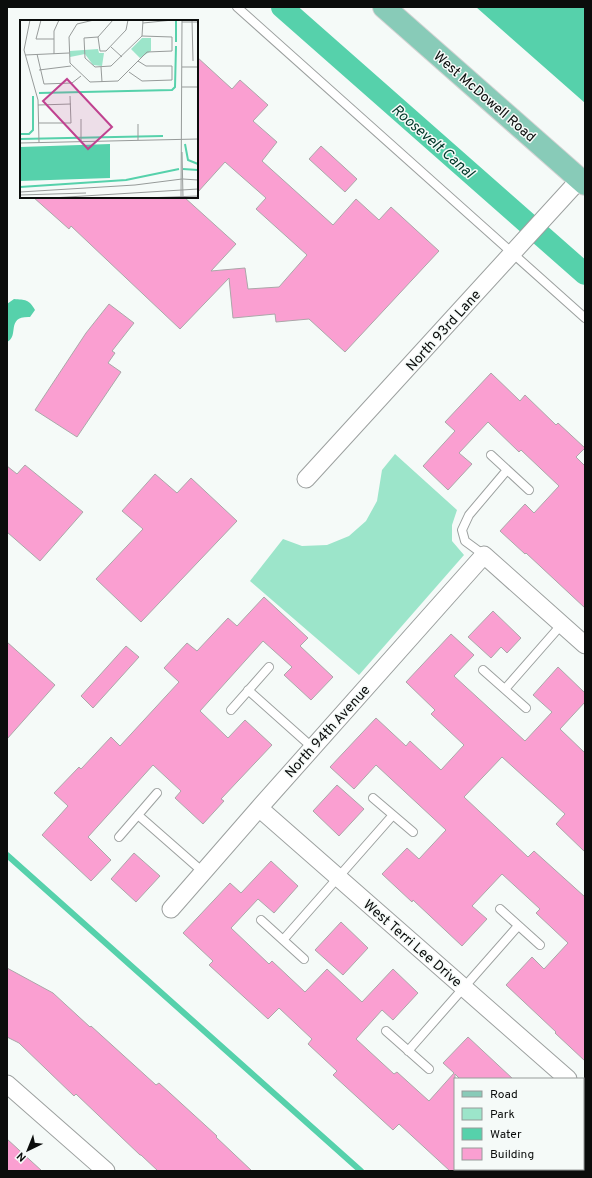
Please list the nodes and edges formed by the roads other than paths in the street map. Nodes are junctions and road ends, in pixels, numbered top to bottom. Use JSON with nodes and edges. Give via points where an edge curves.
{"nodes":[{"id":1,"x":237,"y":7,"type":"edge"},
{"id":2,"x":384,"y":7,"type":"edge"},
{"id":3,"x":582,"y":182,"type":"edge"},
{"id":4,"x":516,"y":250,"type":"junction"},
{"id":5,"x":585,"y":318,"type":"edge"},
{"id":6,"x":491,"y":455,"type":"dead end"},
{"id":7,"x":507,"y":470,"type":"junction"},
{"id":8,"x":306,"y":480,"type":"dead end"},
{"id":9,"x":529,"y":490,"type":"dead end"},
{"id":10,"x":484,"y":555,"type":"junction"},
{"id":11,"x":562,"y":624,"type":"junction"},
{"id":12,"x":583,"y":639,"type":"edge"},
{"id":13,"x":269,"y":667,"type":"dead end"},
{"id":14,"x":483,"y":670,"type":"dead end"},
{"id":15,"x":505,"y":689,"type":"junction"},
{"id":16,"x":248,"y":690,"type":"junction"},
{"id":17,"x":526,"y":708,"type":"dead end"},
{"id":18,"x":231,"y":710,"type":"dead end"},
{"id":19,"x":313,"y":748,"type":"junction"},
{"id":20,"x":157,"y":793,"type":"dead end"},
{"id":21,"x":373,"y":798,"type":"dead end"},
{"id":22,"x":259,"y":808,"type":"junction"},
{"id":23,"x":138,"y":814,"type":"junction"},
{"id":24,"x":393,"y":815,"type":"junction"},
{"id":25,"x":413,"y":832,"type":"dead end"},
{"id":26,"x":119,"y":837,"type":"dead end"},
{"id":27,"x":203,"y":872,"type":"junction"},
{"id":28,"x":338,"y":877,"type":"junction"},
{"id":29,"x":171,"y":909,"type":"dead end"},
{"id":30,"x":500,"y":909,"type":"dead end"},
{"id":31,"x":261,"y":920,"type":"dead end"},
{"id":32,"x":518,"y":926,"type":"junction"},
{"id":33,"x":283,"y":940,"type":"junction"},
{"id":34,"x":540,"y":945,"type":"dead end"},
{"id":35,"x":304,"y":959,"type":"dead end"},
{"id":36,"x":464,"y":988,"type":"junction"},
{"id":37,"x":386,"y":1031,"type":"dead end"},
{"id":38,"x":408,"y":1051,"type":"junction"},
{"id":39,"x":429,"y":1069,"type":"dead end"},
{"id":40,"x":567,"y":1078,"type":"edge"},
{"id":41,"x":7,"y":1084,"type":"edge"},
{"id":42,"x":106,"y":1171,"type":"edge"}],
"edges":[{"from":1,"to":4,"type":"lane"},
{"from":2,"to":3,"type":"main road","name":"West McDowell Road"},
{"from":3,"to":4,"type":"street","name":"North 93rd Lane","via":[[546,216]]},
{"from":4,"to":5,"type":"lane"},
{"from":4,"to":8,"type":"street","name":"North 93rd Lane"},
{"from":6,"to":7,"type":"lane"},
{"from":7,"to":9,"type":"lane"},
{"from":7,"to":10,"type":"lane","via":[[468,514],[462,530],[465,541]]},
{"from":10,"to":11,"type":"street"},
{"from":10,"to":19,"type":"street","name":"North 94th Avenue"},
{"from":11,"to":12,"type":"street"},
{"from":11,"to":15,"type":"lane"},
{"from":13,"to":16,"type":"lane"},
{"from":14,"to":15,"type":"lane"},
{"from":15,"to":17,"type":"lane"},
{"from":16,"to":18,"type":"lane"},
{"from":16,"to":19,"type":"lane"},
{"from":19,"to":22,"type":"street","name":"North 94th Avenue"},
{"from":20,"to":23,"type":"lane"},
{"from":21,"to":24,"type":"lane"},
{"from":22,"to":27,"type":"street","name":"North 94th Avenue"},
{"from":22,"to":28,"type":"street","name":"West Terri Lee Drive"},
{"from":23,"to":26,"type":"lane"},
{"from":23,"to":27,"type":"lane"},
{"from":24,"to":25,"type":"lane"},
{"from":24,"to":28,"type":"lane"},
{"from":27,"to":29,"type":"street","name":"North 94th Avenue"},
{"from":28,"to":33,"type":"lane"},
{"from":28,"to":36,"type":"street","name":"West Terri Lee Drive"},
{"from":30,"to":32,"type":"lane"},
{"from":31,"to":33,"type":"lane"},
{"from":32,"to":34,"type":"lane"},
{"from":32,"to":36,"type":"lane"},
{"from":33,"to":35,"type":"lane"},
{"from":36,"to":38,"type":"lane"},
{"from":36,"to":40,"type":"street","name":"West Terri Lee Drive"},
{"from":37,"to":38,"type":"lane"},
{"from":38,"to":39,"type":"lane"},
{"from":41,"to":42,"type":"street"}]}
